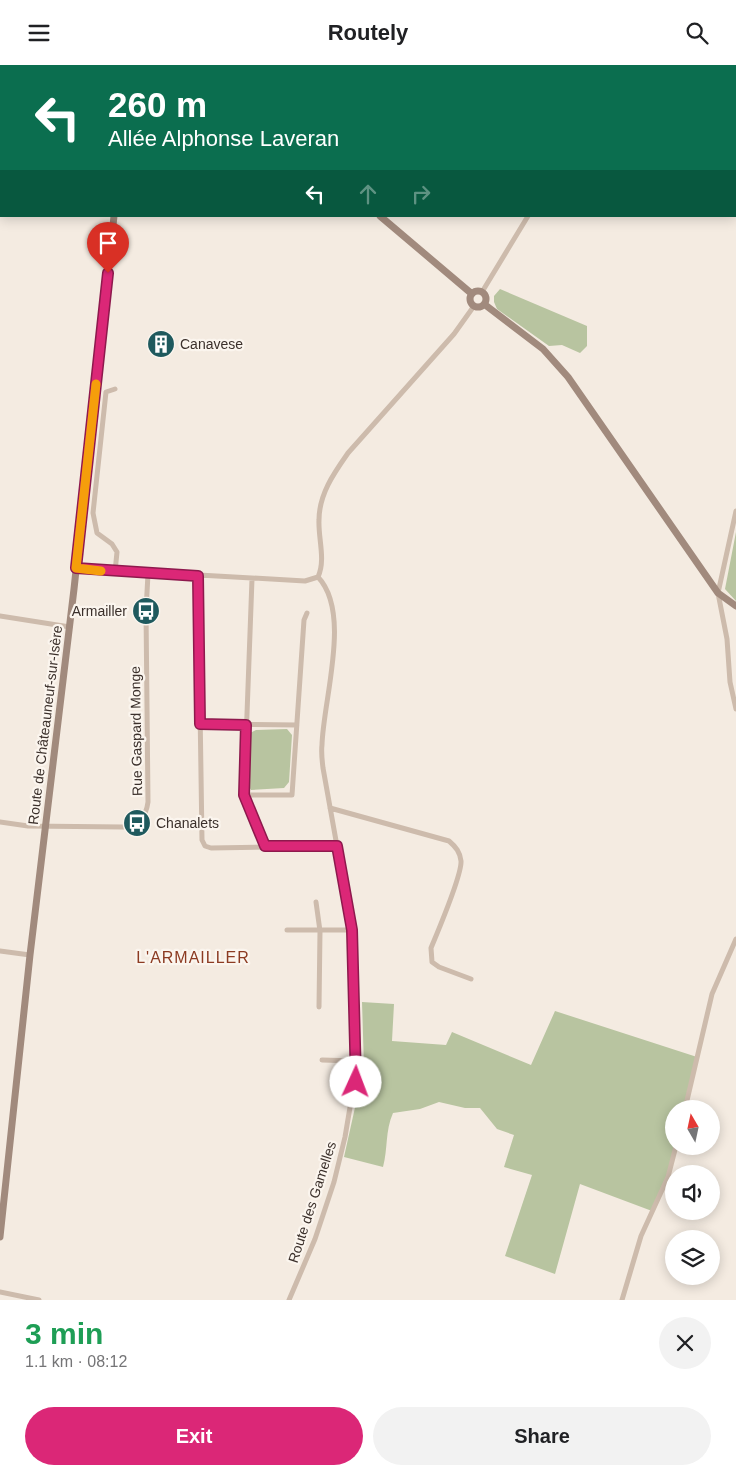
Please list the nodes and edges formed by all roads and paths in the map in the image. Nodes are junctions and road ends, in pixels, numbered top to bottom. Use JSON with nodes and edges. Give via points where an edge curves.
{"nodes":[{"id":1,"x":114,"y":217,"type":"edge"},
{"id":2,"x":381,"y":217,"type":"edge"},
{"id":3,"x":527,"y":217,"type":"edge"},
{"id":4,"x":482,"y":292,"type":"junction"},
{"id":5,"x":472,"y":294,"type":"junction"},
{"id":6,"x":484,"y":304,"type":"junction"},
{"id":7,"x":474,"y":306,"type":"junction"},
{"id":8,"x":115,"y":389,"type":"dead end"},
{"id":9,"x":736,"y":511,"type":"edge"},
{"id":10,"x":76,"y":568,"type":"junction"},
{"id":11,"x":115,"y":572,"type":"junction"},
{"id":12,"x":148,"y":574,"type":"junction"},
{"id":13,"x":198,"y":576,"type":"junction"},
{"id":14,"x":318,"y":577,"type":"junction"},
{"id":15,"x":252,"y":579,"type":"junction"},
{"id":16,"x":718,"y":593,"type":"junction"},
{"id":17,"x":736,"y":606,"type":"edge"},
{"id":18,"x":307,"y":613,"type":"dead end"},
{"id":19,"x":0,"y":617,"type":"edge"},
{"id":20,"x":70,"y":627,"type":"junction"},
{"id":21,"x":736,"y":709,"type":"edge"},
{"id":22,"x":200,"y":724,"type":"junction"},
{"id":23,"x":246,"y":725,"type":"junction"},
{"id":24,"x":296,"y":725,"type":"junction"},
{"id":25,"x":244,"y":795,"type":"junction"},
{"id":26,"x":330,"y":808,"type":"junction"},
{"id":27,"x":0,"y":822,"type":"edge"},
{"id":28,"x":46,"y":826,"type":"junction"},
{"id":29,"x":265,"y":846,"type":"junction"},
{"id":30,"x":337,"y":846,"type":"junction"},
{"id":31,"x":316,"y":901,"type":"dead end"},
{"id":32,"x":286,"y":930,"type":"dead end"},
{"id":33,"x":352,"y":930,"type":"junction"},
{"id":34,"x":320,"y":931,"type":"junction"},
{"id":35,"x":736,"y":939,"type":"edge"},
{"id":36,"x":0,"y":951,"type":"edge"},
{"id":37,"x":30,"y":955,"type":"junction"},
{"id":38,"x":471,"y":979,"type":"dead end"},
{"id":39,"x":319,"y":1007,"type":"dead end"},
{"id":40,"x":322,"y":1060,"type":"dead end"},
{"id":41,"x":357,"y":1061,"type":"junction"},
{"id":42,"x":688,"y":1100,"type":"edge"},
{"id":43,"x":674,"y":1155,"type":"edge"},
{"id":44,"x":0,"y":1237,"type":"edge"},
{"id":45,"x":0,"y":1292,"type":"edge"},
{"id":46,"x":39,"y":1300,"type":"edge"},
{"id":47,"x":289,"y":1300,"type":"edge"},
{"id":48,"x":622,"y":1300,"type":"edge"}],
"edges":[{"from":1,"to":10,"type":"main road","name":"Route de Châteauneuf-sur-Isère"},
{"from":2,"to":5,"type":"main road"},
{"from":3,"to":4,"type":"street"},
{"from":4,"to":5,"type":"main road"},
{"from":4,"to":6,"type":"main road"},
{"from":5,"to":7,"type":"main road","via":[[470,301]]},
{"from":6,"to":7,"type":"main road"},
{"from":6,"to":16,"type":"main road","via":[[543,349],[568,377]]},
{"from":7,"to":14,"type":"street","via":[[454,334],[348,453],[333,475],[320,507],[321,565]]},
{"from":8,"to":11,"type":"street","via":[[106,392],[93,513],[97,533],[117,552]]},
{"from":9,"to":16,"type":"street"},
{"from":10,"to":11,"type":"street"},
{"from":10,"to":20,"type":"main road","name":"Route de Châteauneuf-sur-Isère"},
{"from":11,"to":12,"type":"street"},
{"from":12,"to":13,"type":"street"},
{"from":12,"to":28,"type":"street","name":"Rue Gaspard Monge","via":[[148,802],[145,815],[131,826]]},
{"from":13,"to":15,"type":"street"},
{"from":13,"to":22,"type":"street"},
{"from":14,"to":15,"type":"street","via":[[305,581]]},
{"from":14,"to":26,"type":"street","name":"Route des Gamelles","via":[[329,595],[334,634],[322,745],[322,768]]},
{"from":15,"to":23,"type":"street"},
{"from":16,"to":17,"type":"main road"},
{"from":16,"to":21,"type":"street"},
{"from":18,"to":24,"type":"street"},
{"from":19,"to":20,"type":"street"},
{"from":20,"to":28,"type":"main road","name":"Route de Châteauneuf-sur-Isère"},
{"from":22,"to":23,"type":"street"},
{"from":22,"to":29,"type":"street","via":[[200,831],[205,846]]},
{"from":23,"to":24,"type":"street"},
{"from":23,"to":25,"type":"street"},
{"from":24,"to":25,"type":"street","via":[[292,795]]},
{"from":25,"to":29,"type":"street"},
{"from":26,"to":30,"type":"street","name":"Route des Gamelles"},
{"from":26,"to":38,"type":"street","via":[[455,845],[459,851],[460,868],[432,948],[432,962]]},
{"from":27,"to":28,"type":"street"},
{"from":28,"to":37,"type":"main road","name":"Route de Châteauneuf-sur-Isère"},
{"from":29,"to":30,"type":"street"},
{"from":30,"to":33,"type":"street","name":"Route des Gamelles"},
{"from":31,"to":34,"type":"street"},
{"from":32,"to":34,"type":"street"},
{"from":33,"to":34,"type":"street"},
{"from":33,"to":41,"type":"street","name":"Route des Gamelles"},
{"from":34,"to":39,"type":"street"},
{"from":35,"to":42,"type":"street","via":[[712,994]]},
{"from":36,"to":37,"type":"street"},
{"from":37,"to":44,"type":"main road","name":"Route de Châteauneuf-sur-Isère"},
{"from":40,"to":41,"type":"street"},
{"from":41,"to":47,"type":"street","name":"Route des Gamelles","via":[[346,1137],[334,1182],[315,1239]]},
{"from":43,"to":48,"type":"street","via":[[668,1177],[641,1236]]},
{"from":45,"to":46,"type":"street"}]}
